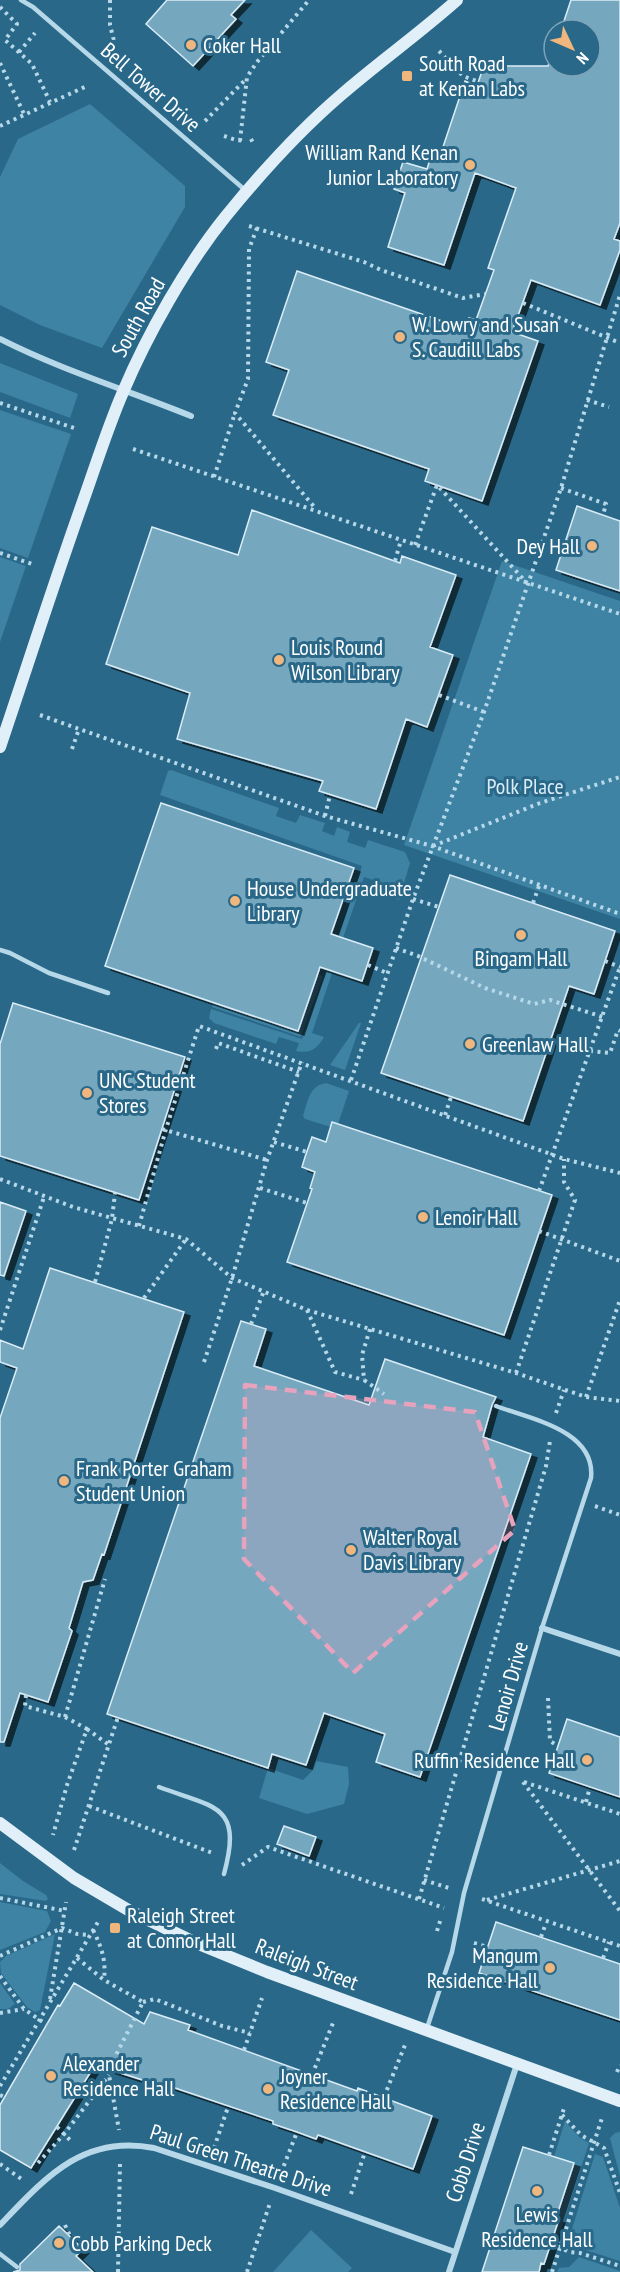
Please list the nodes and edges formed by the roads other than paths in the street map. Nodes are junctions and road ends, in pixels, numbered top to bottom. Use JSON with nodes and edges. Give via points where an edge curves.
{"nodes":[{"id":1,"x":21,"y":0,"type":"edge"},
{"id":2,"x":37,"y":0,"type":"edge"},
{"id":3,"x":457,"y":0,"type":"edge"},
{"id":4,"x":33,"y":7,"type":"junction"},
{"id":5,"x":247,"y":192,"type":"junction"},
{"id":6,"x":0,"y":339,"type":"edge"},
{"id":7,"x":123,"y":392,"type":"junction"},
{"id":8,"x":191,"y":416,"type":"dead end"},
{"id":9,"x":0,"y":747,"type":"edge"},
{"id":10,"x":0,"y":950,"type":"edge"},
{"id":11,"x":108,"y":993,"type":"dead end"},
{"id":12,"x":496,"y":1406,"type":"dead end"},
{"id":13,"x":542,"y":1628,"type":"junction"},
{"id":14,"x":620,"y":1653,"type":"edge"},
{"id":15,"x":159,"y":1787,"type":"dead end"},
{"id":16,"x":0,"y":1823,"type":"edge"},
{"id":17,"x":224,"y":1874,"type":"dead end"},
{"id":18,"x":426,"y":2030,"type":"junction"},
{"id":19,"x":517,"y":2063,"type":"junction"},
{"id":20,"x":620,"y":2100,"type":"edge"},
{"id":21,"x":0,"y":2224,"type":"edge"},
{"id":22,"x":455,"y":2252,"type":"junction"},
{"id":23,"x":0,"y":2254,"type":"edge"},
{"id":24,"x":17,"y":2267,"type":"dead end"},
{"id":25,"x":449,"y":2272,"type":"edge"}],
"edges":[{"from":1,"to":4,"type":"lane","name":"Bell Tower Drive"},
{"from":2,"to":4,"type":"lane"},
{"from":3,"to":5,"type":"main road","name":"South Road","via":[[339,96]]},
{"from":4,"to":5,"type":"lane","name":"Bell Tower Drive"},
{"from":5,"to":7,"type":"main road","name":"South Road","via":[[196,258]]},
{"from":6,"to":7,"type":"street"},
{"from":7,"to":8,"type":"street"},
{"from":7,"to":9,"type":"main road","name":"South Road"},
{"from":10,"to":11,"type":"lane","via":[[49,973]]},
{"from":12,"to":13,"type":"lane","name":"Lenoir Drive","via":[[562,1431],[586,1450],[591,1465],[591,1478]]},
{"from":13,"to":14,"type":"street"},
{"from":13,"to":18,"type":"lane","name":"Lenoir Drive","via":[[464,1893],[452,1952]]},
{"from":15,"to":17,"type":"lane","via":[[222,1814],[231,1833]]},
{"from":16,"to":18,"type":"main road","name":"Raleigh Street","via":[[74,1878],[130,1911],[267,1972]]},
{"from":18,"to":19,"type":"main road","name":"Raleigh Street"},
{"from":19,"to":20,"type":"main road","name":"Raleigh Street"},
{"from":19,"to":22,"type":"street","name":"Cobb Drive"},
{"from":21,"to":22,"type":"street","name":"Paul Green Theatre Drive","via":[[69,2161],[120,2144],[154,2148]]},
{"from":22,"to":25,"type":"street","name":"Cobb Drive"},
{"from":23,"to":24,"type":"lane"}]}
